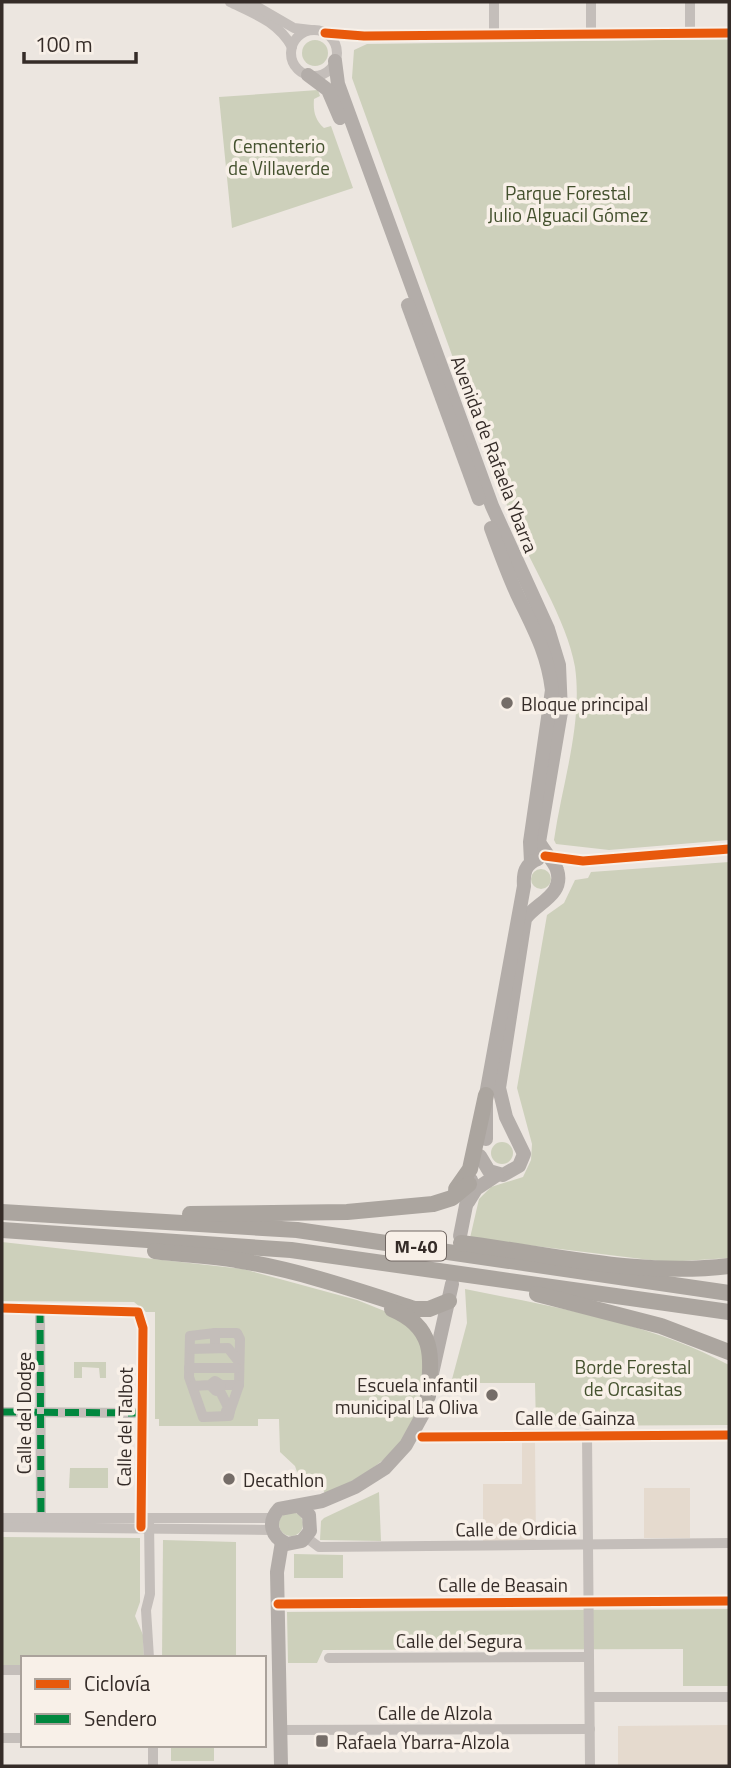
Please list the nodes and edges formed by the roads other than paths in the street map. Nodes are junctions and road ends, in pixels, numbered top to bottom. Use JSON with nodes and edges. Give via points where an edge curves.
{"nodes":[{"id":1,"x":230,"y":2,"type":"edge"},
{"id":2,"x":249,"y":2,"type":"edge"},
{"id":3,"x":494,"y":2,"type":"edge"},
{"id":4,"x":591,"y":2,"type":"edge"},
{"id":5,"x":690,"y":2,"type":"edge"},
{"id":6,"x":321,"y":32,"type":"junction"},
{"id":7,"x":690,"y":33,"type":"junction"},
{"id":8,"x":729,"y":33,"type":"edge"},
{"id":9,"x":591,"y":34,"type":"junction"},
{"id":10,"x":364,"y":36,"type":"junction"},
{"id":11,"x":494,"y":36,"type":"junction"},
{"id":12,"x":292,"y":47,"type":"junction"},
{"id":13,"x":336,"y":57,"type":"junction"},
{"id":14,"x":308,"y":75,"type":"junction"},
{"id":15,"x":729,"y":849,"type":"edge"},
{"id":16,"x":549,"y":860,"type":"junction"},
{"id":17,"x":583,"y":860,"type":"junction"},
{"id":18,"x":531,"y":862,"type":"junction"},
{"id":19,"x":557,"y":882,"type":"junction"},
{"id":20,"x":524,"y":886,"type":"junction"},
{"id":21,"x":549,"y":899,"type":"junction"},
{"id":22,"x":486,"y":1095,"type":"junction"},
{"id":23,"x":516,"y":1137,"type":"junction"},
{"id":24,"x":486,"y":1139,"type":"junction"},
{"id":25,"x":480,"y":1156,"type":"junction"},
{"id":26,"x":496,"y":1175,"type":"junction"},
{"id":27,"x":469,"y":1184,"type":"junction"},
{"id":28,"x":412,"y":1206,"type":"junction"},
{"id":29,"x":2,"y":1212,"type":"edge"},
{"id":30,"x":463,"y":1213,"type":"junction"},
{"id":31,"x":100,"y":1218,"type":"junction"},
{"id":32,"x":2,"y":1230,"type":"edge"},
{"id":33,"x":46,"y":1233,"type":"junction"},
{"id":34,"x":460,"y":1237,"type":"dead end"},
{"id":35,"x":384,"y":1241,"type":"junction"},
{"id":36,"x":729,"y":1266,"type":"edge"},
{"id":37,"x":443,"y":1269,"type":"junction"},
{"id":38,"x":305,"y":1275,"type":"junction"},
{"id":39,"x":452,"y":1284,"type":"dead end"},
{"id":40,"x":729,"y":1293,"type":"edge"},
{"id":41,"x":449,"y":1301,"type":"junction"},
{"id":42,"x":2,"y":1308,"type":"edge"},
{"id":43,"x":40,"y":1308,"type":"junction"},
{"id":44,"x":729,"y":1312,"type":"edge"},
{"id":45,"x":218,"y":1345,"type":"junction"},
{"id":46,"x":190,"y":1349,"type":"junction"},
{"id":47,"x":729,"y":1352,"type":"edge"},
{"id":48,"x":230,"y":1364,"type":"junction"},
{"id":49,"x":189,"y":1367,"type":"junction"},
{"id":50,"x":223,"y":1385,"type":"junction"},
{"id":51,"x":193,"y":1386,"type":"junction"},
{"id":52,"x":428,"y":1396,"type":"junction"},
{"id":53,"x":230,"y":1411,"type":"junction"},
{"id":54,"x":2,"y":1412,"type":"edge"},
{"id":55,"x":40,"y":1412,"type":"junction"},
{"id":56,"x":142,"y":1413,"type":"junction"},
{"id":57,"x":587,"y":1434,"type":"junction"},
{"id":58,"x":729,"y":1434,"type":"edge"},
{"id":59,"x":422,"y":1437,"type":"junction"},
{"id":60,"x":299,"y":1506,"type":"junction"},
{"id":61,"x":41,"y":1517,"type":"junction"},
{"id":62,"x":2,"y":1518,"type":"edge"},
{"id":63,"x":311,"y":1519,"type":"junction"},
{"id":64,"x":145,"y":1523,"type":"junction"},
{"id":65,"x":273,"y":1524,"type":"junction"},
{"id":66,"x":2,"y":1527,"type":"edge"},
{"id":67,"x":307,"y":1538,"type":"junction"},
{"id":68,"x":282,"y":1542,"type":"junction"},
{"id":69,"x":729,"y":1543,"type":"edge"},
{"id":70,"x":588,"y":1544,"type":"junction"},
{"id":71,"x":588,"y":1601,"type":"junction"},
{"id":72,"x":729,"y":1601,"type":"edge"},
{"id":73,"x":278,"y":1604,"type":"junction"},
{"id":74,"x":149,"y":1656,"type":"edge"},
{"id":75,"x":589,"y":1657,"type":"junction"},
{"id":76,"x":329,"y":1658,"type":"dead end"},
{"id":77,"x":2,"y":1670,"type":"edge"},
{"id":78,"x":21,"y":1670,"type":"edge"},
{"id":79,"x":590,"y":1697,"type":"junction"},
{"id":80,"x":729,"y":1697,"type":"edge"},
{"id":81,"x":590,"y":1729,"type":"junction"},
{"id":82,"x":280,"y":1730,"type":"junction"},
{"id":83,"x":2,"y":1738,"type":"edge"},
{"id":84,"x":21,"y":1738,"type":"edge"},
{"id":85,"x":153,"y":1747,"type":"edge"},
{"id":86,"x":153,"y":1766,"type":"edge"},
{"id":87,"x":281,"y":1766,"type":"edge"},
{"id":88,"x":590,"y":1766,"type":"edge"}],
"edges":[{"from":1,"to":12,"type":"street","via":[[284,32]]},
{"from":2,"to":6,"type":"street","via":[[294,27]]},
{"from":3,"to":11,"type":"street"},
{"from":4,"to":9,"type":"street"},
{"from":5,"to":7,"type":"street"},
{"from":6,"to":10,"type":"street"},
{"from":6,"to":12,"type":"street","via":[[302,34]]},
{"from":6,"to":13,"type":"street","via":[[334,42]]},
{"from":7,"to":8,"type":"street"},
{"from":7,"to":9,"type":"street"},
{"from":9,"to":11,"type":"street"},
{"from":10,"to":11,"type":"street"},
{"from":10,"to":13,"type":"street"},
{"from":12,"to":14,"type":"street","via":[[294,64]]},
{"from":13,"to":14,"type":"street","via":[[324,73]]},
{"from":13,"to":16,"type":"main road","name":"Avenida de Rafaela Ybarra","via":[[338,84],[492,506],[548,629],[559,665],[561,712],[539,842]]},
{"from":14,"to":18,"type":"main road","name":"Avenida de Rafaela Ybarra","via":[[327,89],[335,105],[469,473],[549,667],[551,712],[530,842]]},
{"from":15,"to":17,"type":"street"},
{"from":16,"to":17,"type":"street"},
{"from":16,"to":18,"type":"main road"},
{"from":16,"to":19,"type":"main road","name":"Avenida de Rafaela Ybarra","via":[[558,871]]},
{"from":17,"to":19,"type":"street","via":[[568,866]]},
{"from":18,"to":20,"type":"main road","name":"Avenida de Rafaela Ybarra","via":[[524,873]]},
{"from":19,"to":21,"type":"main road","name":"Avenida de Rafaela Ybarra"},
{"from":20,"to":21,"type":"main road","via":[[533,901]]},
{"from":20,"to":22,"type":"main road","name":"Avenida de Rafaela Ybarra"},
{"from":21,"to":23,"type":"main road","name":"Avenida de Rafaela Ybarra","via":[[533,908],[526,919],[501,1070],[502,1103]]},
{"from":22,"to":24,"type":"main road","name":"Avenida de Rafaela Ybarra"},
{"from":22,"to":28,"type":"highway","via":[[464,1181],[442,1198]]},
{"from":23,"to":24,"type":"main road","via":[[502,1132]]},
{"from":23,"to":26,"type":"main road","name":"Avenida de Rafaela Ybarra","via":[[523,1148],[522,1161],[509,1174]]},
{"from":24,"to":25,"type":"main road","name":"Avenida de Rafaela Ybarra"},
{"from":25,"to":26,"type":"main road"},
{"from":25,"to":27,"type":"main road","name":"Avenida de Rafaela Ybarra"},
{"from":26,"to":30,"type":"main road","name":"Avenida de Rafaela Ybarra","via":[[476,1189]]},
{"from":27,"to":28,"type":"highway","via":[[446,1201]]},
{"from":27,"to":30,"type":"main road","name":"Avenida de Rafaela Ybarra"},
{"from":28,"to":31,"type":"highway"},
{"from":29,"to":31,"type":"highway","number":"M-40"},
{"from":30,"to":34,"type":"main road","name":"Avenida de Rafaela Ybarra"},
{"from":31,"to":35,"type":"highway","number":"M-40","via":[[297,1230]]},
{"from":32,"to":33,"type":"highway","number":"M-40"},
{"from":33,"to":37,"type":"highway","number":"M-40","via":[[291,1250]]},
{"from":33,"to":38,"type":"highway","via":[[234,1259]]},
{"from":35,"to":36,"type":"highway","via":[[427,1239],[645,1269]]},
{"from":35,"to":40,"type":"highway","number":"M-40"},
{"from":37,"to":44,"type":"highway","number":"M-40"},
{"from":37,"to":47,"type":"highway","via":[[661,1326]]},
{"from":38,"to":41,"type":"highway","via":[[415,1309]]},
{"from":38,"to":52,"type":"highway","via":[[396,1310],[416,1325],[430,1349]]},
{"from":39,"to":41,"type":"main road"},
{"from":41,"to":52,"type":"main road"},
{"from":41,"to":59,"type":"main road","via":[[436,1396]]},
{"from":42,"to":43,"type":"street"},
{"from":43,"to":55,"type":"street","name":"Calle del Dodge"},
{"from":43,"to":56,"type":"street","name":"Calle del Talbot","via":[[138,1312],[143,1328]]},
{"from":45,"to":46,"type":"street"},
{"from":45,"to":46,"type":"street","via":[[191,1334]]},
{"from":45,"to":48,"type":"street"},
{"from":45,"to":48,"type":"street","via":[[230,1349]]},
{"from":45,"to":48,"type":"street","via":[[234,1357]]},
{"from":45,"to":48,"type":"street","via":[[239,1335]]},
{"from":46,"to":49,"type":"street"},
{"from":48,"to":49,"type":"street"},
{"from":48,"to":50,"type":"street"},
{"from":48,"to":50,"type":"street"},
{"from":49,"to":51,"type":"street"},
{"from":50,"to":51,"type":"street"},
{"from":50,"to":53,"type":"street"},
{"from":50,"to":53,"type":"street"},
{"from":51,"to":53,"type":"street","via":[[204,1417],[229,1416]]},
{"from":52,"to":60,"type":"main road","via":[[416,1431],[385,1468],[355,1487]]},
{"from":54,"to":55,"type":"street"},
{"from":55,"to":56,"type":"street"},
{"from":55,"to":61,"type":"street","name":"Calle del Dodge"},
{"from":56,"to":64,"type":"street","name":"Calle del Talbot"},
{"from":57,"to":58,"type":"street","name":"Calle de Gainza"},
{"from":57,"to":59,"type":"street","name":"Calle de Gainza"},
{"from":57,"to":70,"type":"street"},
{"from":59,"to":63,"type":"main road","via":[[383,1479]]},
{"from":60,"to":63,"type":"main road"},
{"from":60,"to":65,"type":"main road","via":[[284,1506]]},
{"from":61,"to":62,"type":"street"},
{"from":61,"to":64,"type":"street"},
{"from":63,"to":67,"type":"main road"},
{"from":64,"to":65,"type":"street"},
{"from":64,"to":66,"type":"street"},
{"from":64,"to":74,"type":"street","name":"Calle del Talbot"},
{"from":65,"to":68,"type":"main road"},
{"from":67,"to":68,"type":"main road","via":[[298,1544]]},
{"from":67,"to":70,"type":"street","name":"Calle de Ordicia","via":[[318,1547]]},
{"from":68,"to":73,"type":"main road"},
{"from":69,"to":70,"type":"street","name":"Calle de Ordicia"},
{"from":70,"to":71,"type":"street"},
{"from":71,"to":72,"type":"street","name":"Calle de Beasain"},
{"from":71,"to":73,"type":"street","name":"Calle de Beasain"},
{"from":71,"to":75,"type":"street"},
{"from":73,"to":82,"type":"main road"},
{"from":75,"to":76,"type":"street","name":"Calle del Segura"},
{"from":75,"to":79,"type":"street"},
{"from":77,"to":78,"type":"street"},
{"from":79,"to":80,"type":"street"},
{"from":79,"to":81,"type":"street"},
{"from":81,"to":82,"type":"street","name":"Calle de Alzola"},
{"from":81,"to":88,"type":"street"},
{"from":82,"to":87,"type":"main road"},
{"from":83,"to":84,"type":"street"},
{"from":85,"to":86,"type":"street"}]}
